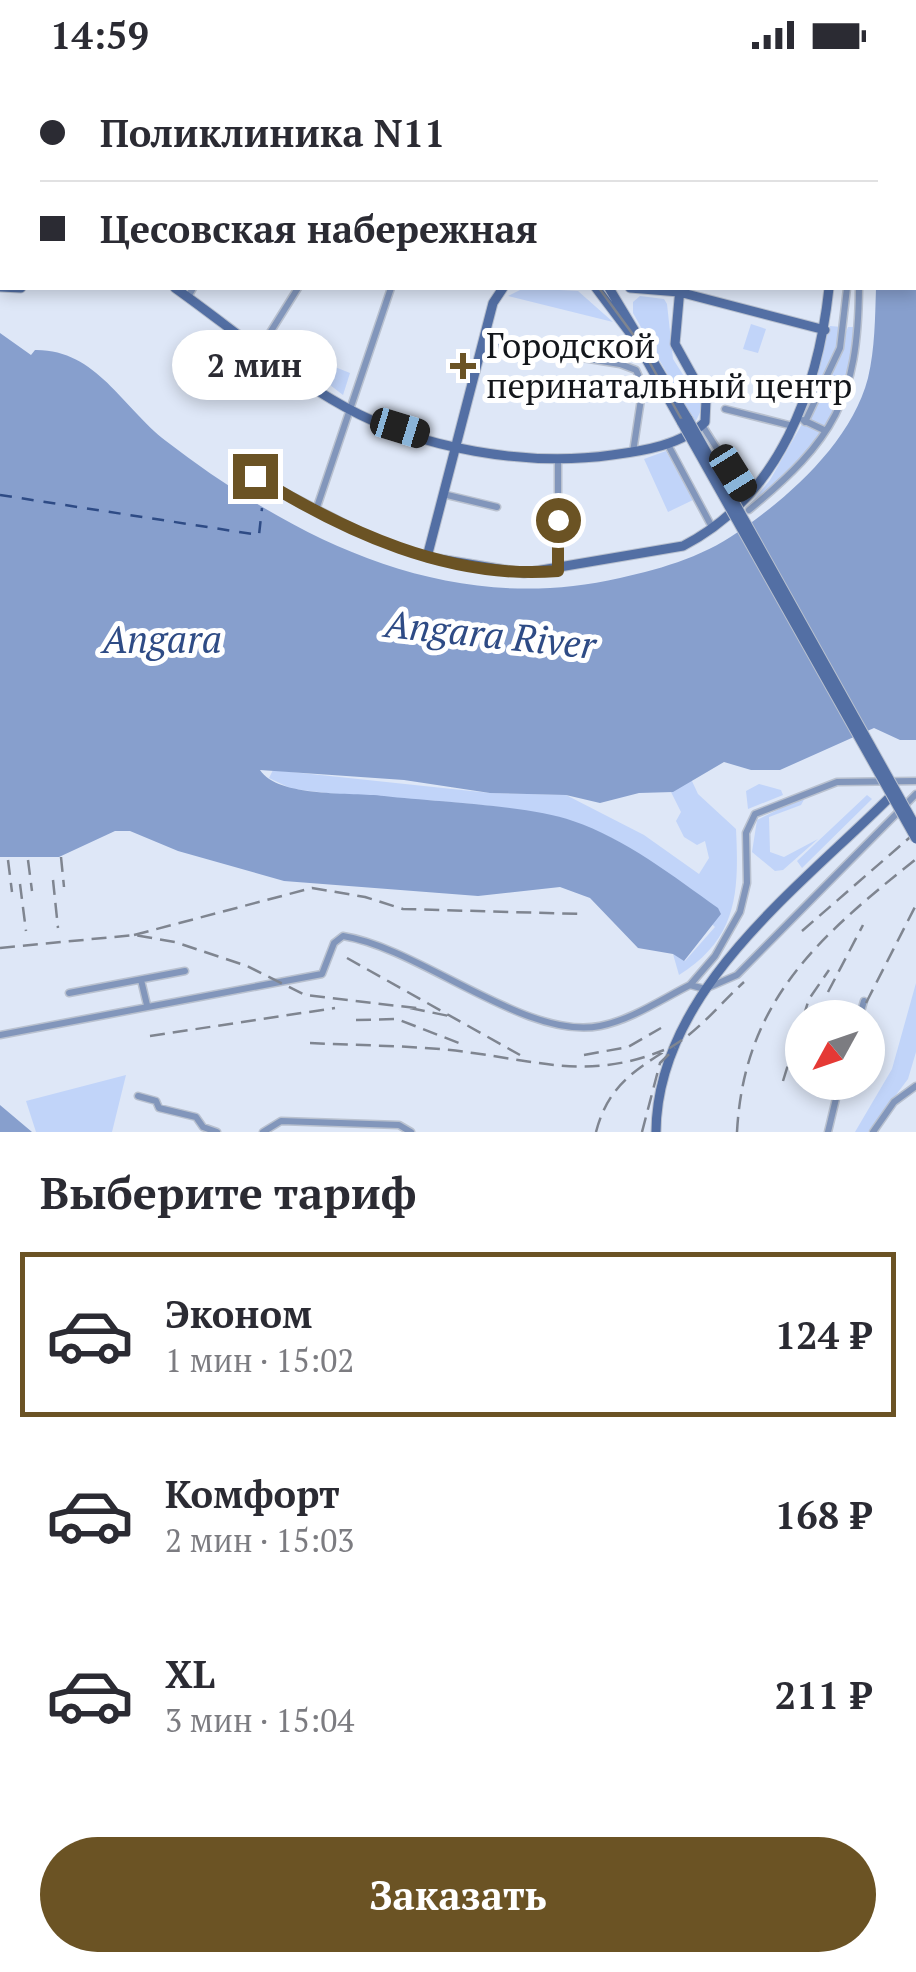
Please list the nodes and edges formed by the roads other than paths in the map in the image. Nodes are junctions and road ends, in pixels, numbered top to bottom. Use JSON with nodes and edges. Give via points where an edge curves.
{"nodes":[{"id":1,"x":297,"y":290,"type":"edge"},
{"id":2,"x":390,"y":290,"type":"edge"},
{"id":3,"x":502,"y":290,"type":"edge"},
{"id":4,"x":598,"y":290,"type":"edge"},
{"id":5,"x":610,"y":290,"type":"edge"},
{"id":6,"x":644,"y":290,"type":"edge"},
{"id":7,"x":680,"y":290,"type":"edge"},
{"id":8,"x":829,"y":290,"type":"edge"},
{"id":9,"x":847,"y":290,"type":"edge"},
{"id":10,"x":859,"y":290,"type":"edge"},
{"id":11,"x":191,"y":292,"type":"edge"},
{"id":12,"x":625,"y":309,"type":"junction"},
{"id":13,"x":824,"y":330,"type":"junction"},
{"id":14,"x":482,"y":342,"type":"junction"},
{"id":15,"x":261,"y":348,"type":"junction"},
{"id":16,"x":348,"y":409,"type":"junction"},
{"id":17,"x":725,"y":410,"type":"dead end"},
{"id":18,"x":685,"y":421,"type":"junction"},
{"id":19,"x":798,"y":422,"type":"junction"},
{"id":20,"x":702,"y":425,"type":"junction"},
{"id":21,"x":824,"y":430,"type":"junction"},
{"id":22,"x":667,"y":443,"type":"junction"},
{"id":23,"x":454,"y":445,"type":"junction"},
{"id":24,"x":633,"y":452,"type":"junction"},
{"id":25,"x":558,"y":462,"type":"junction"},
{"id":26,"x":255,"y":476,"type":"dead end"},
{"id":27,"x":442,"y":494,"type":"junction"},
{"id":28,"x":747,"y":503,"type":"junction"},
{"id":29,"x":497,"y":507,"type":"dead end"},
{"id":30,"x":316,"y":510,"type":"junction"},
{"id":31,"x":713,"y":528,"type":"junction"},
{"id":32,"x":427,"y":557,"type":"junction"},
{"id":33,"x":558,"y":571,"type":"junction"},
{"id":34,"x":916,"y":781,"type":"edge"},
{"id":35,"x":916,"y":794,"type":"edge"},
{"id":36,"x":890,"y":797,"type":"junction"},
{"id":37,"x":916,"y":827,"type":"edge"},
{"id":38,"x":916,"y":840,"type":"edge"},
{"id":39,"x":186,"y":972,"type":"dead end"},
{"id":40,"x":141,"y":980,"type":"junction"},
{"id":41,"x":690,"y":985,"type":"junction"},
{"id":42,"x":705,"y":988,"type":"junction"},
{"id":43,"x":69,"y":994,"type":"dead end"},
{"id":44,"x":147,"y":1005,"type":"junction"},
{"id":45,"x":0,"y":1035,"type":"edge"},
{"id":46,"x":916,"y":1086,"type":"edge"},
{"id":47,"x":138,"y":1096,"type":"dead end"},
{"id":48,"x":836,"y":1100,"type":"edge"},
{"id":49,"x":304,"y":1124,"type":"junction"},
{"id":50,"x":217,"y":1132,"type":"edge"},
{"id":51,"x":262,"y":1132,"type":"edge"},
{"id":52,"x":299,"y":1132,"type":"edge"},
{"id":53,"x":411,"y":1132,"type":"edge"},
{"id":54,"x":656,"y":1132,"type":"edge"},
{"id":55,"x":828,"y":1132,"type":"edge"},
{"id":56,"x":873,"y":1132,"type":"edge"}],
"edges":[{"from":1,"to":15,"type":"street"},
{"from":2,"to":16,"type":"street"},
{"from":3,"to":14,"type":"main road"},
{"from":4,"to":18,"type":"main road"},
{"from":5,"to":12,"type":"main road"},
{"from":6,"to":7,"type":"main road"},
{"from":6,"to":12,"type":"main road"},
{"from":7,"to":13,"type":"main road"},
{"from":7,"to":20,"type":"main road","via":[[675,344],[708,405]]},
{"from":8,"to":13,"type":"main road"},
{"from":9,"to":19,"type":"street","via":[[840,348]]},
{"from":10,"to":21,"type":"street","via":[[852,380]]},
{"from":11,"to":15,"type":"main road"},
{"from":12,"to":18,"type":"main road"},
{"from":13,"to":19,"type":"main road"},
{"from":14,"to":23,"type":"main road"},
{"from":14,"to":24,"type":"street","via":[[636,370],[643,386]]},
{"from":15,"to":16,"type":"main road"},
{"from":16,"to":23,"type":"main road"},
{"from":16,"to":30,"type":"street"},
{"from":17,"to":19,"type":"street"},
{"from":18,"to":36,"type":"main road","bridge":true},
{"from":18,"to":37,"type":"main road","bridge":true},
{"from":19,"to":21,"type":"street"},
{"from":19,"to":28,"type":"main road"},
{"from":20,"to":22,"type":"main road"},
{"from":20,"to":28,"type":"street"},
{"from":21,"to":28,"type":"street","via":[[804,460]]},
{"from":22,"to":24,"type":"main road"},
{"from":22,"to":31,"type":"street"},
{"from":23,"to":25,"type":"main road"},
{"from":23,"to":27,"type":"main road"},
{"from":24,"to":25,"type":"main road"},
{"from":25,"to":33,"type":"street"},
{"from":26,"to":30,"type":"street"},
{"from":27,"to":29,"type":"street"},
{"from":27,"to":32,"type":"main road"},
{"from":28,"to":31,"type":"main road"},
{"from":30,"to":32,"type":"street"},
{"from":31,"to":33,"type":"main road","via":[[684,546]]},
{"from":32,"to":33,"type":"main road","via":[[484,570]]},
{"from":34,"to":41,"type":"street","via":[[837,782],[755,814],[746,833],[746,898],[715,956]]},
{"from":35,"to":42,"type":"street","via":[[737,975]]},
{"from":36,"to":38,"type":"main road","bridge":true},
{"from":36,"to":42,"type":"main road","via":[[723,961]]},
{"from":39,"to":40,"type":"street"},
{"from":40,"to":43,"type":"street"},
{"from":40,"to":44,"type":"street"},
{"from":41,"to":42,"type":"street"},
{"from":41,"to":44,"type":"street","via":[[616,1022],[572,1026],[510,1009],[380,944],[343,936],[322,974]]},
{"from":42,"to":54,"type":"main road","via":[[666,1072]]},
{"from":44,"to":45,"type":"street"},
{"from":46,"to":56,"type":"street","via":[[894,1102]]},
{"from":47,"to":50,"type":"street"},
{"from":48,"to":55,"type":"street"},
{"from":49,"to":51,"type":"street","via":[[281,1121]]},
{"from":49,"to":52,"type":"street"},
{"from":49,"to":53,"type":"street","via":[[399,1125]]}]}
